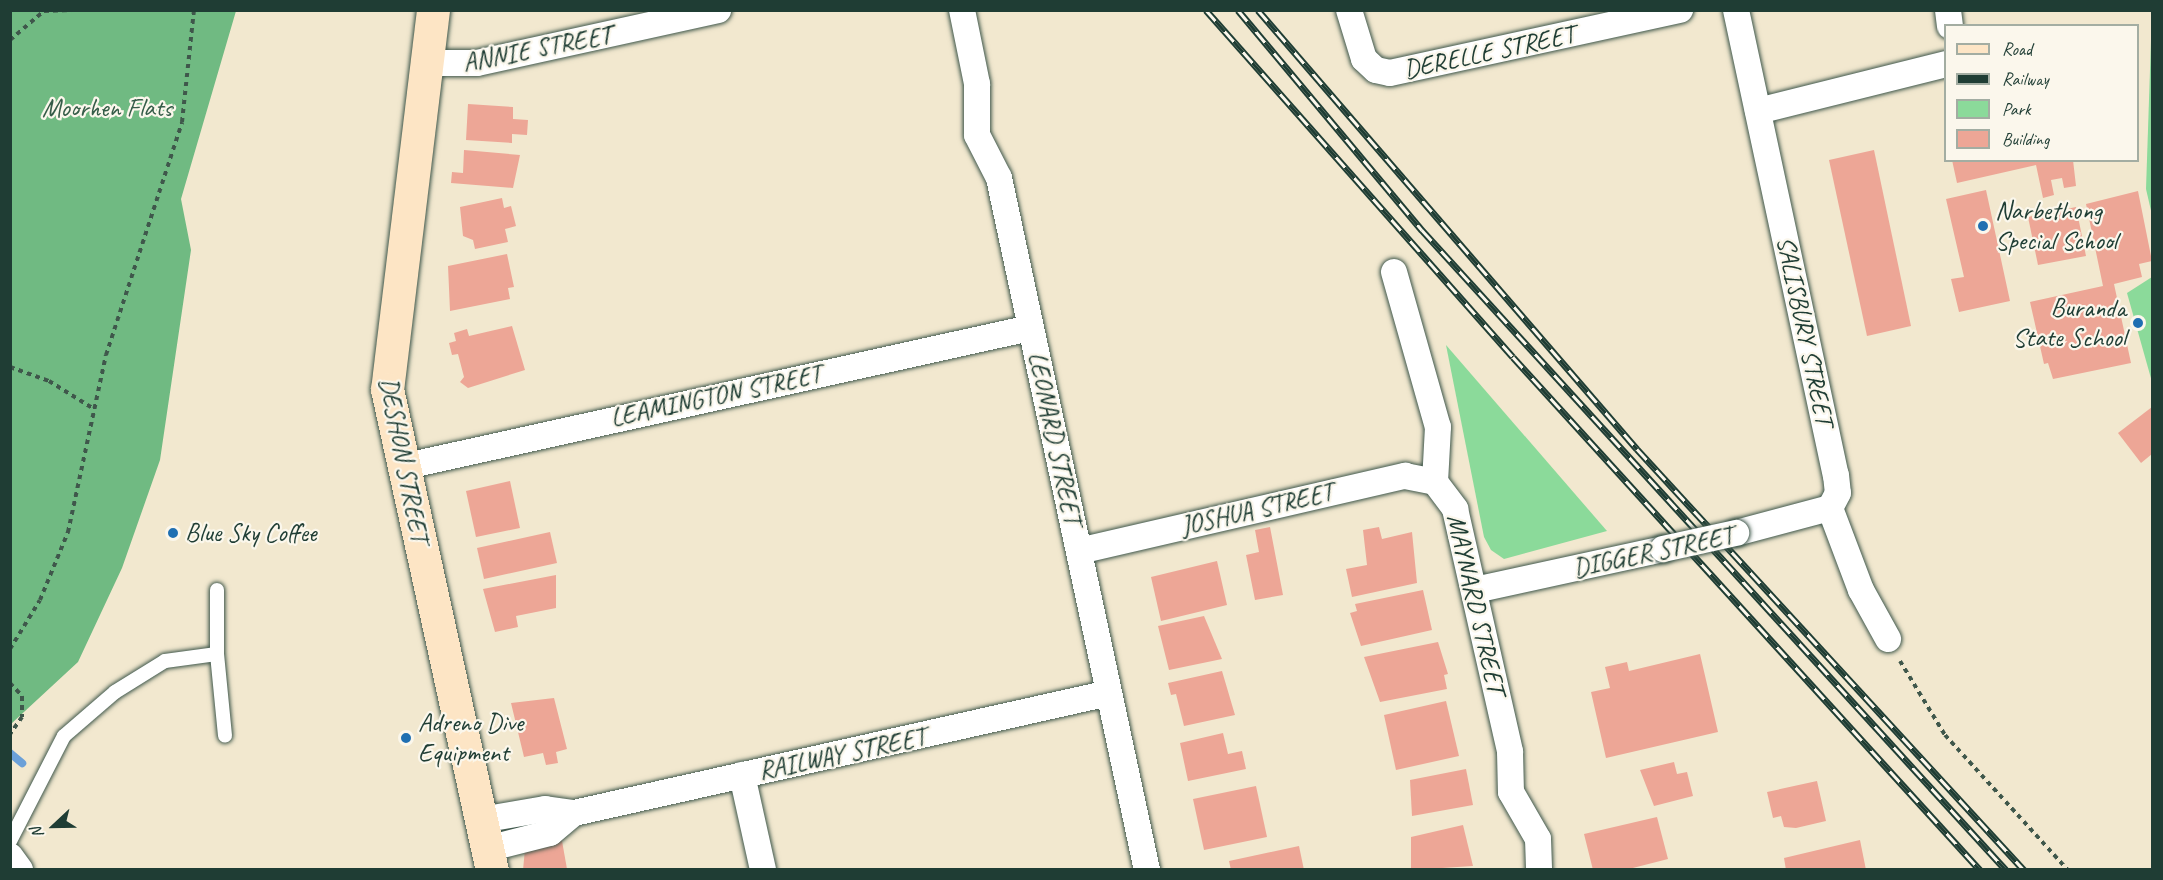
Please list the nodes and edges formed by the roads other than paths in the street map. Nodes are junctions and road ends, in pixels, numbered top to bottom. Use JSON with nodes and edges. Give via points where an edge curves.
{"nodes":[{"id":1,"x":433,"y":10,"type":"edge"},
{"id":2,"x":718,"y":10,"type":"edge"},
{"id":3,"x":962,"y":10,"type":"edge"},
{"id":4,"x":1349,"y":10,"type":"edge"},
{"id":5,"x":1680,"y":10,"type":"edge"},
{"id":6,"x":1736,"y":10,"type":"edge"},
{"id":7,"x":426,"y":63,"type":"junction"},
{"id":8,"x":1944,"y":64,"type":"edge"},
{"id":9,"x":1758,"y":111,"type":"junction"},
{"id":10,"x":1395,"y":272,"type":"dead end"},
{"id":11,"x":1030,"y":328,"type":"junction"},
{"id":12,"x":402,"y":467,"type":"junction"},
{"id":13,"x":1435,"y":482,"type":"junction"},
{"id":14,"x":1830,"y":508,"type":"junction"},
{"id":15,"x":1079,"y":550,"type":"junction"},
{"id":16,"x":217,"y":590,"type":"dead end"},
{"id":17,"x":1475,"y":590,"type":"junction"},
{"id":18,"x":1888,"y":639,"type":"road end"},
{"id":19,"x":217,"y":654,"type":"junction"},
{"id":20,"x":1109,"y":693,"type":"junction"},
{"id":21,"x":225,"y":736,"type":"dead end"},
{"id":22,"x":742,"y":775,"type":"junction"},
{"id":23,"x":10,"y":841,"type":"edge"},
{"id":24,"x":487,"y":846,"type":"edge"},
{"id":25,"x":10,"y":856,"type":"edge"},
{"id":26,"x":20,"y":870,"type":"edge"},
{"id":27,"x":763,"y":870,"type":"edge"},
{"id":28,"x":1147,"y":870,"type":"edge"},
{"id":29,"x":1539,"y":870,"type":"edge"}],
"edges":[{"from":1,"to":7,"type":"street","name":"DESHON STREET"},
{"from":2,"to":7,"type":"street","name":"ANNIE STREET","via":[[477,63]]},
{"from":3,"to":11,"type":"street","name":"LEONARD STREET","via":[[977,84],[977,135],[996,166]]},
{"from":4,"to":5,"type":"street","name":"DERELLE STREET","via":[[1359,50],[1370,66],[1399,72]]},
{"from":6,"to":9,"type":"street","name":"SALISBURY STREET"},
{"from":7,"to":12,"type":"street","name":"DESHON STREET","via":[[387,369]]},
{"from":8,"to":9,"type":"street"},
{"from":9,"to":14,"type":"street","name":"SALISBURY STREET","via":[[1836,475],[1838,493]]},
{"from":10,"to":13,"type":"street","name":"MAYNARD STREET","via":[[1436,415],[1440,461]]},
{"from":11,"to":12,"type":"street","name":"LEAMINGTON STREET"},
{"from":11,"to":15,"type":"street","name":"LEONARD STREET"},
{"from":12,"to":24,"type":"street","name":"DESHON STREET"},
{"from":13,"to":15,"type":"street","name":"JOSHUA STREET","via":[[1406,476]]},
{"from":13,"to":17,"type":"street","name":"MAYNARD STREET","via":[[1455,509]]},
{"from":14,"to":17,"type":"street","name":"DIGGER STREET","bridge":true,"via":[[1736,533]]},
{"from":14,"to":18,"type":"street","via":[[1861,590]]},
{"from":15,"to":20,"type":"street","name":"LEONARD STREET"},
{"from":16,"to":19,"type":"lane"},
{"from":17,"to":29,"type":"street","name":"MAYNARD STREET","via":[[1510,752],[1511,792],[1538,839]]},
{"from":19,"to":21,"type":"lane"},
{"from":19,"to":23,"type":"lane","via":[[165,661],[86,716],[64,736]]},
{"from":20,"to":22,"type":"street","name":"RAILWAY STREET"},
{"from":20,"to":28,"type":"street","name":"LEONARD STREET"},
{"from":22,"to":24,"type":"street","name":"RAILWAY STREET","via":[[574,813],[550,833]]},
{"from":22,"to":27,"type":"street"},
{"from":25,"to":26,"type":"street"}]}
